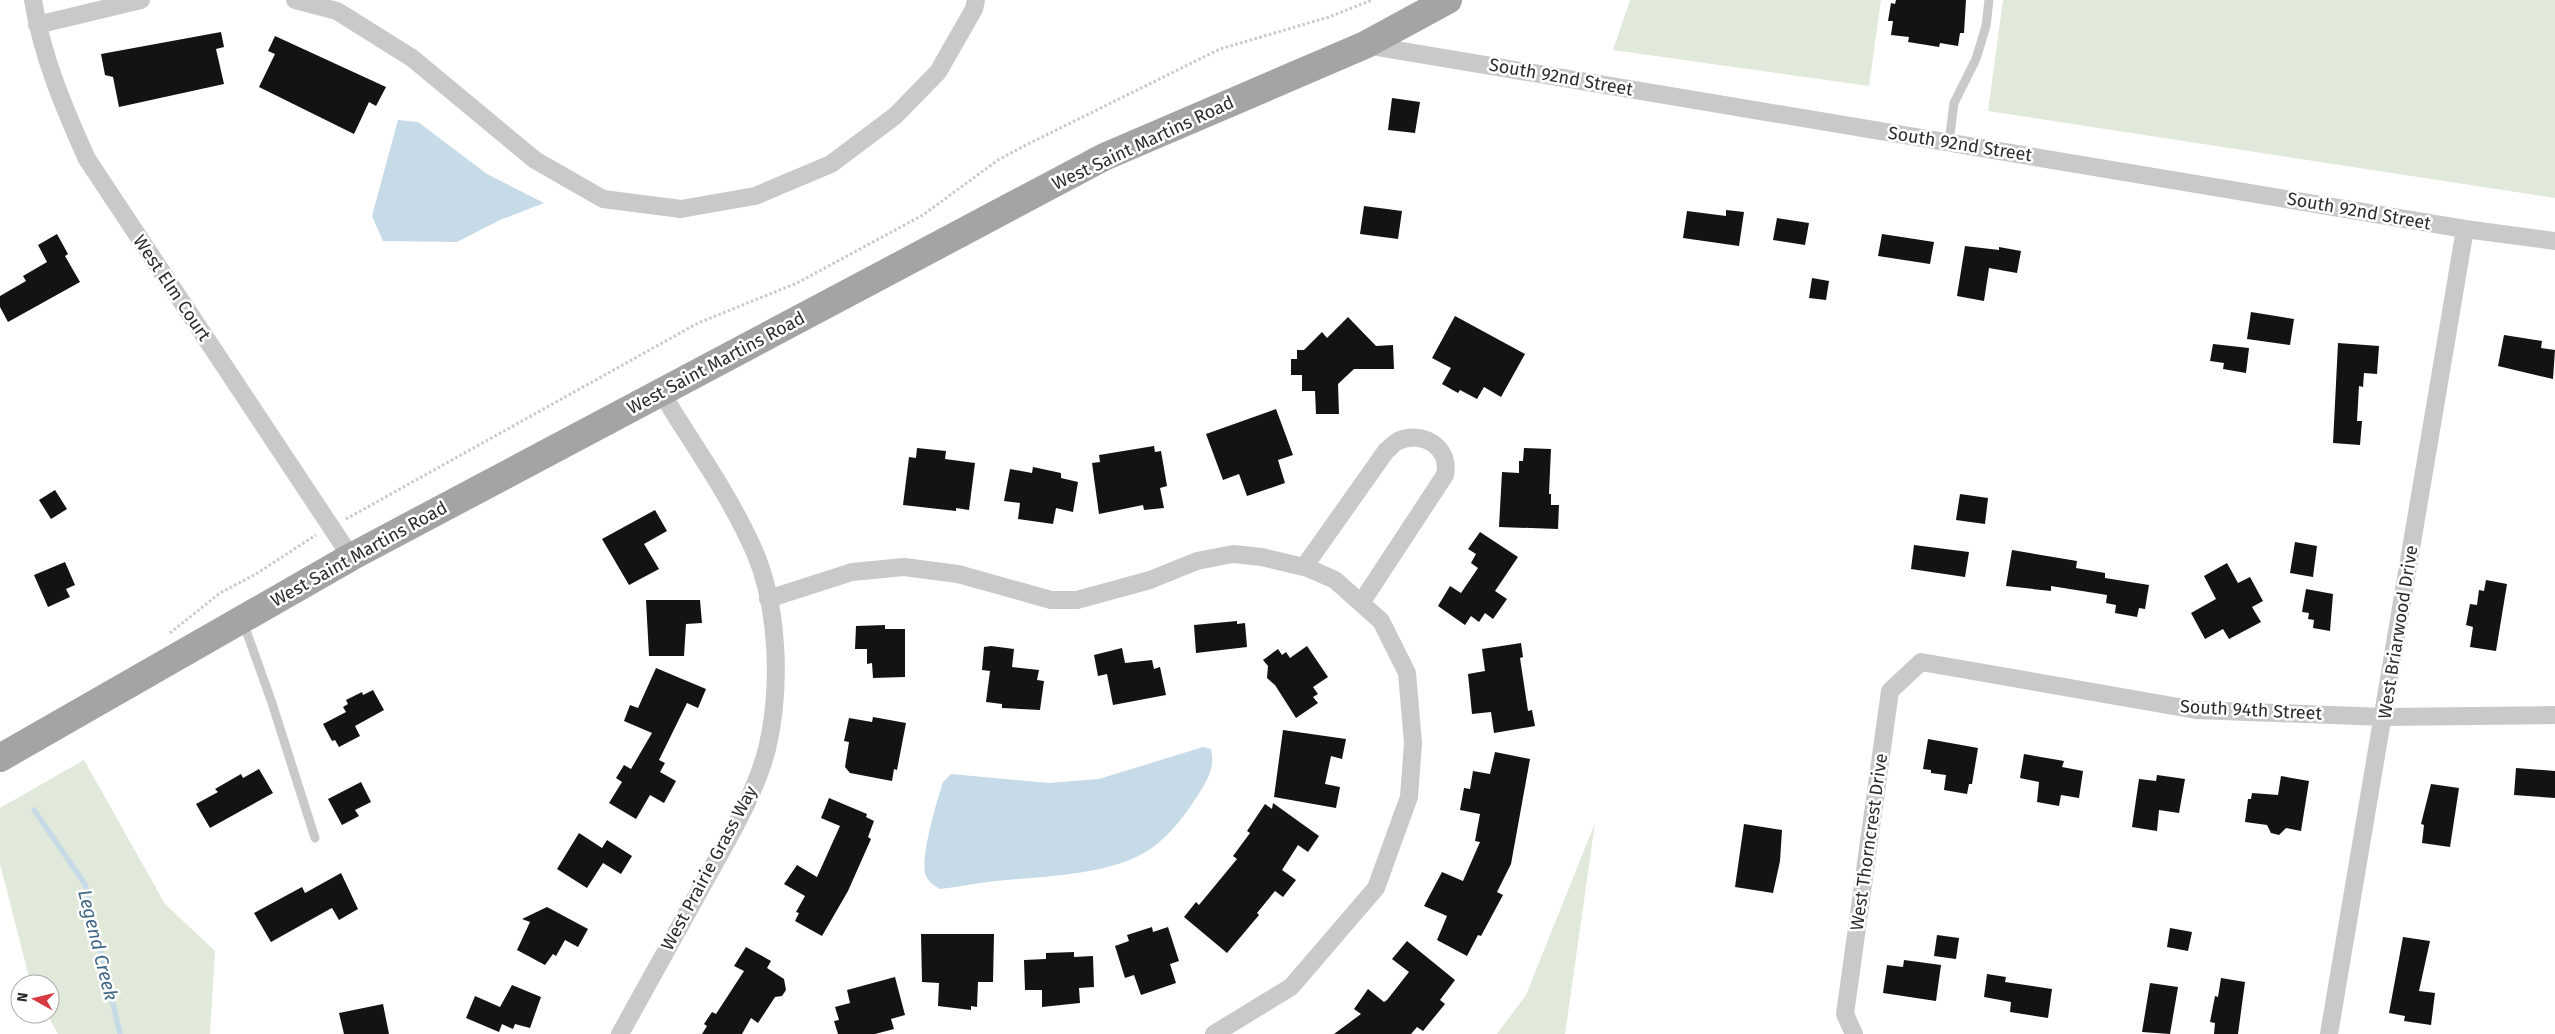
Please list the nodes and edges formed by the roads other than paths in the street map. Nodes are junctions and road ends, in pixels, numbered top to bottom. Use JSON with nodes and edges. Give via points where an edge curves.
{"nodes":[{"id":1,"x":33,"y":0,"type":"edge"},
{"id":2,"x":141,"y":0,"type":"edge"},
{"id":3,"x":294,"y":0,"type":"edge"},
{"id":4,"x":976,"y":0,"type":"edge"},
{"id":5,"x":1448,"y":0,"type":"edge"},
{"id":6,"x":1989,"y":0,"type":"edge"},
{"id":7,"x":37,"y":24,"type":"junction"},
{"id":8,"x":1365,"y":45,"type":"junction"},
{"id":9,"x":1949,"y":142,"type":"junction"},
{"id":10,"x":2465,"y":229,"type":"junction"},
{"id":11,"x":2555,"y":241,"type":"edge"},
{"id":12,"x":661,"y":392,"type":"junction"},
{"id":13,"x":350,"y":557,"type":"junction"},
{"id":14,"x":1304,"y":567,"type":"junction"},
{"id":15,"x":768,"y":599,"type":"junction"},
{"id":16,"x":1361,"y":603,"type":"junction"},
{"id":17,"x":242,"y":619,"type":"junction"},
{"id":18,"x":1921,"y":662,"type":"joint"},
{"id":19,"x":2555,"y":715,"type":"edge"},
{"id":20,"x":2384,"y":717,"type":"junction"},
{"id":21,"x":0,"y":758,"type":"edge"},
{"id":22,"x":315,"y":838,"type":"dead end"},
{"id":23,"x":620,"y":1034,"type":"edge"},
{"id":24,"x":1214,"y":1034,"type":"edge"},
{"id":25,"x":1854,"y":1034,"type":"edge"},
{"id":26,"x":2329,"y":1034,"type":"edge"}],
"edges":[{"from":1,"to":7,"type":"street","name":"West Elm Court"},
{"from":2,"to":7,"type":"street"},
{"from":3,"to":4,"type":"street","via":[[337,11],[412,58],[535,160],[604,199],[681,209],[755,196],[830,164],[895,116],[938,72]]},
{"from":5,"to":8,"type":"main road","name":"West Saint Martins Road"},
{"from":6,"to":9,"type":"lane","via":[[1986,26],[1976,59],[1954,103]]},
{"from":7,"to":13,"type":"street","name":"West Elm Court","via":[[59,96],[86,159]]},
{"from":8,"to":9,"type":"street","name":"South 92nd Street"},
{"from":8,"to":12,"type":"main road","name":"West Saint Martins Road","via":[[1104,157]]},
{"from":9,"to":10,"type":"street","name":"South 92nd Street"},
{"from":10,"to":11,"type":"street","name":"South 92nd Street"},
{"from":10,"to":20,"type":"street","name":"West Briarwood Drive"},
{"from":12,"to":13,"type":"main road","name":"West Saint Martins Road"},
{"from":12,"to":15,"type":"street","name":"West Prairie Grass Way","via":[[731,507],[756,556]]},
{"from":13,"to":17,"type":"main road","name":"West Saint Martins Road"},
{"from":14,"to":15,"type":"street","via":[[1232,554],[1197,561],[1150,580],[1076,600],[1051,600],[958,574],[904,567],[852,572]]},
{"from":14,"to":16,"type":"street","via":[[1336,580]]},
{"from":14,"to":16,"type":"street","via":[[1386,452],[1397,442],[1409,438],[1432,443],[1446,456],[1445,475]]},
{"from":15,"to":23,"type":"street","name":"West Prairie Grass Way","via":[[775,638],[775,687],[767,749],[746,806]]},
{"from":16,"to":24,"type":"street","via":[[1381,621],[1407,673],[1413,744],[1409,797],[1376,888],[1291,987]]},
{"from":17,"to":21,"type":"main road","name":"West Saint Martins Road"},
{"from":17,"to":22,"type":"lane","via":[[272,700]]},
{"from":18,"to":20,"type":"street","name":"South 94th Street","via":[[2196,710]]},
{"from":18,"to":25,"type":"street","name":"West Thorncrest Drive","via":[[1890,691],[1845,1014]]},
{"from":19,"to":20,"type":"street","name":"South 94th Street"},
{"from":20,"to":26,"type":"street","name":"West Briarwood Drive"}]}
